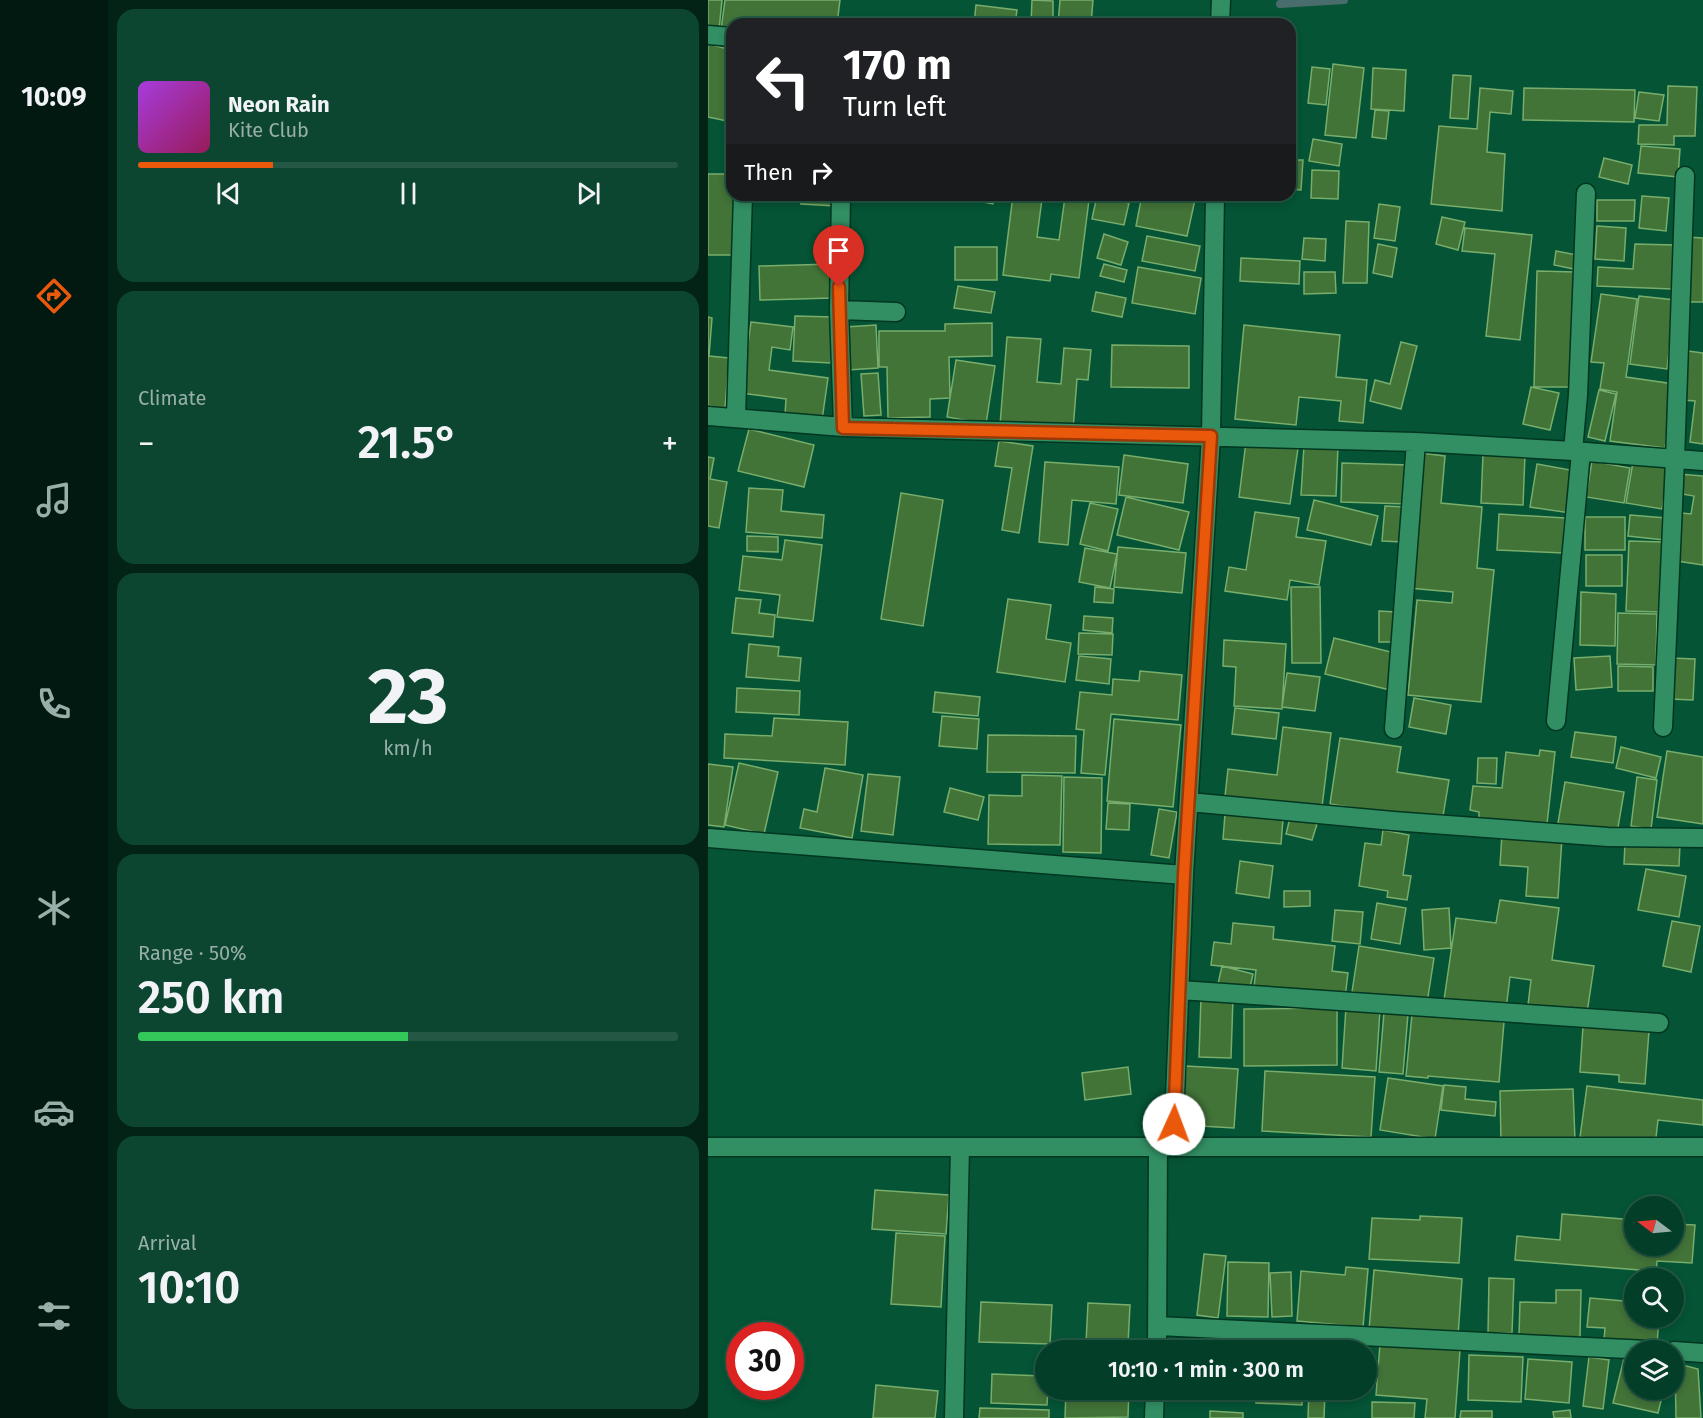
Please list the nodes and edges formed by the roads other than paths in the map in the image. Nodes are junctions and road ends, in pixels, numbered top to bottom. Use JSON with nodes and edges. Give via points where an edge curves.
{"nodes":[{"id":1,"x":1221,"y":0,"type":"edge"},
{"id":2,"x":1220,"y":18,"type":"edge"},
{"id":3,"x":708,"y":35,"type":"edge"},
{"id":4,"x":726,"y":36,"type":"edge"},
{"id":5,"x":1685,"y":176,"type":"dead end"},
{"id":6,"x":1586,"y":193,"type":"dead end"},
{"id":7,"x":743,"y":201,"type":"edge"},
{"id":8,"x":841,"y":201,"type":"edge"},
{"id":9,"x":1215,"y":201,"type":"edge"},
{"id":10,"x":839,"y":310,"type":"junction"},
{"id":11,"x":896,"y":312,"type":"dead end"},
{"id":12,"x":708,"y":416,"type":"edge"},
{"id":13,"x":736,"y":417,"type":"junction"},
{"id":14,"x":843,"y":428,"type":"junction"},
{"id":15,"x":1211,"y":436,"type":"junction"},
{"id":16,"x":1416,"y":442,"type":"junction"},
{"id":17,"x":1577,"y":452,"type":"junction"},
{"id":18,"x":1675,"y":460,"type":"junction"},
{"id":19,"x":1703,"y":461,"type":"edge"},
{"id":20,"x":1556,"y":721,"type":"dead end"},
{"id":21,"x":1663,"y":727,"type":"dead end"},
{"id":22,"x":1394,"y":729,"type":"dead end"},
{"id":23,"x":1189,"y":802,"type":"junction"},
{"id":24,"x":708,"y":838,"type":"edge"},
{"id":25,"x":1703,"y":838,"type":"edge"},
{"id":26,"x":1184,"y":875,"type":"junction"},
{"id":27,"x":1180,"y":990,"type":"junction"},
{"id":28,"x":1659,"y":1023,"type":"dead end"},
{"id":29,"x":708,"y":1147,"type":"edge"},
{"id":30,"x":960,"y":1147,"type":"junction"},
{"id":31,"x":1165,"y":1147,"type":"junction"},
{"id":32,"x":1703,"y":1147,"type":"edge"},
{"id":33,"x":1158,"y":1326,"type":"junction"},
{"id":34,"x":1157,"y":1340,"type":"edge"},
{"id":35,"x":1624,"y":1349,"type":"edge"},
{"id":36,"x":1684,"y":1352,"type":"edge"},
{"id":37,"x":1703,"y":1353,"type":"edge"},
{"id":38,"x":1155,"y":1400,"type":"edge"},
{"id":39,"x":954,"y":1418,"type":"edge"},
{"id":40,"x":1154,"y":1418,"type":"edge"}],
"edges":[{"from":1,"to":2,"type":"street"},
{"from":3,"to":4,"type":"street"},
{"from":5,"to":18,"type":"street"},
{"from":6,"to":17,"type":"street"},
{"from":7,"to":13,"type":"street"},
{"from":8,"to":10,"type":"street"},
{"from":9,"to":15,"type":"street"},
{"from":10,"to":11,"type":"street"},
{"from":10,"to":14,"type":"street"},
{"from":12,"to":13,"type":"street"},
{"from":13,"to":14,"type":"street"},
{"from":14,"to":15,"type":"street"},
{"from":15,"to":16,"type":"street"},
{"from":15,"to":23,"type":"street"},
{"from":16,"to":17,"type":"street"},
{"from":16,"to":22,"type":"street"},
{"from":17,"to":18,"type":"street"},
{"from":17,"to":20,"type":"street"},
{"from":18,"to":19,"type":"street"},
{"from":18,"to":21,"type":"street"},
{"from":23,"to":25,"type":"street","via":[[1608,837]]},
{"from":23,"to":26,"type":"street"},
{"from":24,"to":26,"type":"street"},
{"from":26,"to":27,"type":"street"},
{"from":27,"to":28,"type":"street"},
{"from":27,"to":31,"type":"street"},
{"from":29,"to":30,"type":"street"},
{"from":30,"to":31,"type":"street"},
{"from":30,"to":39,"type":"street"},
{"from":31,"to":32,"type":"street"},
{"from":31,"to":33,"type":"street"},
{"from":33,"to":34,"type":"street"},
{"from":33,"to":35,"type":"street"},
{"from":36,"to":37,"type":"street"},
{"from":38,"to":40,"type":"street"}]}
